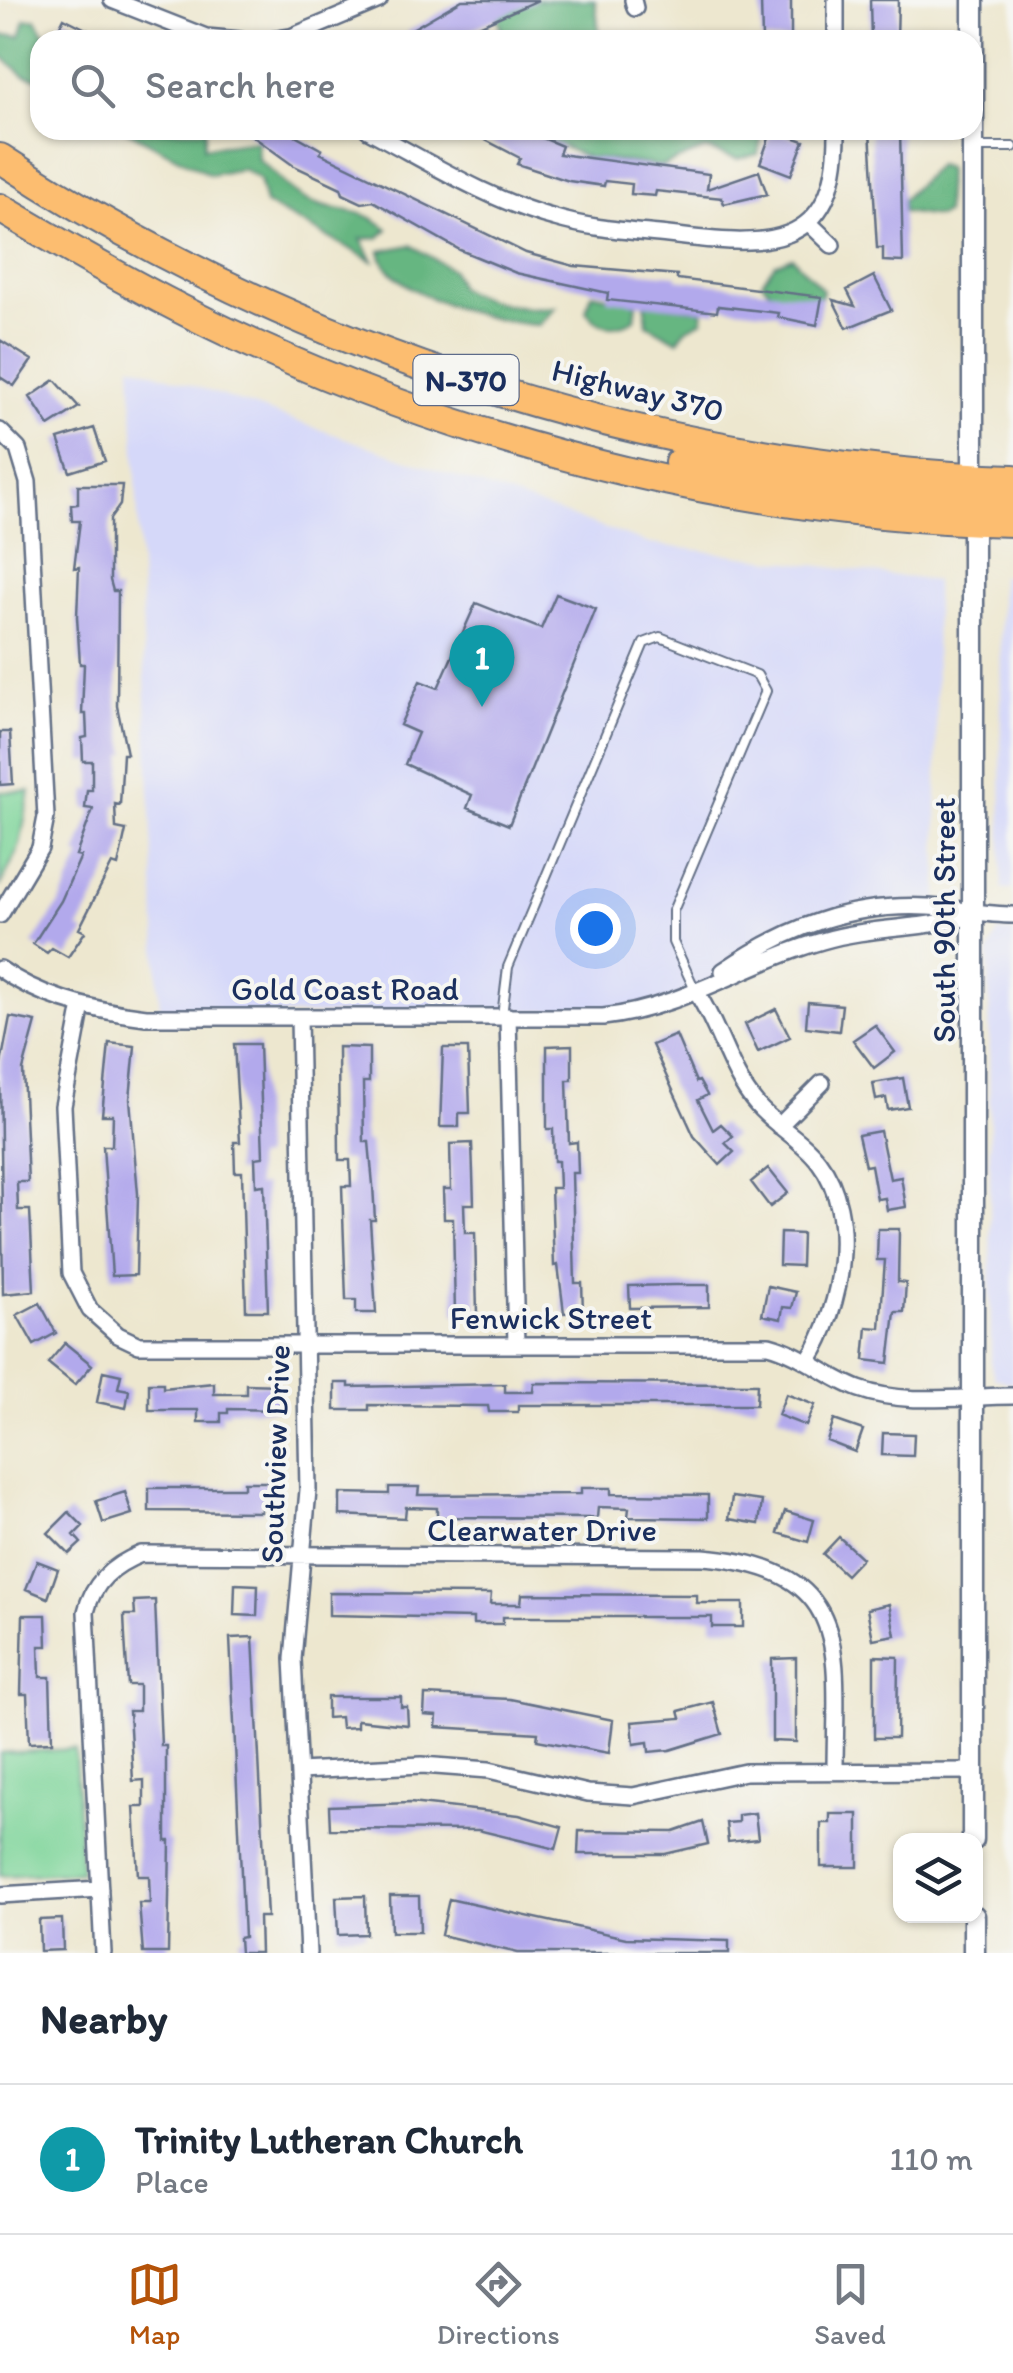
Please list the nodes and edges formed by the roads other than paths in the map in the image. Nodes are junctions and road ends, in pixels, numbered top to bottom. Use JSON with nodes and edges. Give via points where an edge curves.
{"nodes":[{"id":1,"x":379,"y":0,"type":"edge"},
{"id":2,"x":836,"y":0,"type":"edge"},
{"id":3,"x":974,"y":0,"type":"edge"},
{"id":4,"x":115,"y":1,"type":"edge"},
{"id":5,"x":188,"y":30,"type":"edge"},
{"id":6,"x":311,"y":30,"type":"edge"},
{"id":7,"x":836,"y":30,"type":"edge"},
{"id":8,"x":974,"y":30,"type":"edge"},
{"id":9,"x":389,"y":140,"type":"edge"},
{"id":10,"x":836,"y":140,"type":"edge"},
{"id":11,"x":974,"y":140,"type":"edge"},
{"id":12,"x":974,"y":147,"type":"junction"},
{"id":13,"x":1013,"y":148,"type":"edge"},
{"id":14,"x":0,"y":158,"type":"edge"},
{"id":15,"x":0,"y":208,"type":"edge"},
{"id":16,"x":808,"y":222,"type":"junction"},
{"id":17,"x":832,"y":245,"type":"dead end"},
{"id":18,"x":0,"y":430,"type":"edge"},
{"id":19,"x":522,"y":442,"type":"junction"},
{"id":20,"x":973,"y":478,"type":"junction"},
{"id":21,"x":1013,"y":479,"type":"edge"},
{"id":22,"x":1013,"y":500,"type":"edge"},
{"id":23,"x":972,"y":514,"type":"junction"},
{"id":24,"x":1013,"y":522,"type":"edge"},
{"id":25,"x":974,"y":914,"type":"junction"},
{"id":26,"x":1013,"y":915,"type":"edge"},
{"id":27,"x":0,"y":916,"type":"edge"},
{"id":28,"x":0,"y":969,"type":"edge"},
{"id":29,"x":695,"y":990,"type":"junction"},
{"id":30,"x":82,"y":1005,"type":"junction"},
{"id":31,"x":505,"y":1016,"type":"junction"},
{"id":32,"x":298,"y":1017,"type":"junction"},
{"id":33,"x":822,"y":1083,"type":"dead end"},
{"id":34,"x":779,"y":1126,"type":"junction"},
{"id":35,"x":516,"y":1346,"type":"junction"},
{"id":36,"x":307,"y":1347,"type":"junction"},
{"id":37,"x":809,"y":1360,"type":"junction"},
{"id":38,"x":975,"y":1396,"type":"junction"},
{"id":39,"x":1013,"y":1396,"type":"edge"},
{"id":40,"x":302,"y":1555,"type":"junction"},
{"id":41,"x":299,"y":1771,"type":"junction"},
{"id":42,"x":974,"y":1771,"type":"junction"},
{"id":43,"x":835,"y":1772,"type":"junction"},
{"id":44,"x":974,"y":1833,"type":"edge"},
{"id":45,"x":100,"y":1890,"type":"junction"},
{"id":46,"x":0,"y":1895,"type":"edge"},
{"id":47,"x":974,"y":1923,"type":"edge"},
{"id":48,"x":104,"y":1953,"type":"edge"},
{"id":49,"x":308,"y":1953,"type":"edge"},
{"id":50,"x":974,"y":1953,"type":"edge"}],
"edges":[{"from":1,"to":6,"type":"street"},
{"from":2,"to":7,"type":"street"},
{"from":3,"to":8,"type":"street","name":"South 90th Street"},
{"from":4,"to":5,"type":"street"},
{"from":9,"to":16,"type":"street","via":[[554,218],[761,243]]},
{"from":10,"to":16,"type":"street","via":[[831,188]]},
{"from":11,"to":12,"type":"street","name":"South 90th Street"},
{"from":12,"to":13,"type":"lane"},
{"from":12,"to":20,"type":"street","name":"South 90th Street"},
{"from":14,"to":20,"type":"highway","name":"Highway 370","number":"N-370","via":[[226,284],[349,340],[444,373],[726,448]]},
{"from":15,"to":19,"type":"highway","number":"N-370","via":[[260,348]]},
{"from":16,"to":17,"type":"street"},
{"from":18,"to":27,"type":"street","via":[[18,450],[28,482],[46,785],[40,848]]},
{"from":19,"to":20,"type":"highway","via":[[929,498],[956,494]]},
{"from":19,"to":23,"type":"highway","number":"N-370","via":[[722,490]]},
{"from":20,"to":21,"type":"highway","name":"Highway 370","number":"N-370"},
{"from":20,"to":23,"type":"street","name":"South 90th Street"},
{"from":22,"to":23,"type":"highway"},
{"from":23,"to":24,"type":"highway","number":"N-370"},
{"from":23,"to":25,"type":"street","name":"South 90th Street"},
{"from":25,"to":26,"type":"street","name":"Gold Coast Road"},
{"from":25,"to":29,"type":"street","name":"Gold Coast Road","via":[[941,925],[823,940]]},
{"from":25,"to":38,"type":"street","name":"South 90th Street"},
{"from":28,"to":30,"type":"street","name":"Gold Coast Road"},
{"from":29,"to":31,"type":"street","name":"Gold Coast Road","via":[[628,1015]]},
{"from":29,"to":31,"type":"lane","via":[[673,942],[674,911],[766,691],[757,676],[650,637],[508,967]]},
{"from":29,"to":34,"type":"street","via":[[755,1103]]},
{"from":30,"to":32,"type":"street","name":"Gold Coast Road","via":[[146,1017]]},
{"from":30,"to":36,"type":"street","name":"Fenwick Street","via":[[63,1106],[71,1273],[90,1310],[139,1345]]},
{"from":31,"to":32,"type":"street","name":"Gold Coast Road"},
{"from":31,"to":35,"type":"street"},
{"from":32,"to":36,"type":"street","name":"Southview Drive"},
{"from":33,"to":34,"type":"street"},
{"from":34,"to":37,"type":"street","via":[[817,1158],[833,1182],[839,1211],[837,1286]]},
{"from":35,"to":36,"type":"street","name":"Fenwick Street"},
{"from":35,"to":37,"type":"street","name":"Fenwick Street","via":[[769,1346]]},
{"from":36,"to":40,"type":"street","name":"Southview Drive"},
{"from":37,"to":38,"type":"street","name":"Fenwick Street","via":[[858,1389],[890,1396]]},
{"from":38,"to":39,"type":"street","name":"Fenwick Street"},
{"from":38,"to":42,"type":"street","name":"South 90th Street"},
{"from":40,"to":41,"type":"street","name":"Southview Drive","via":[[292,1659]]},
{"from":40,"to":43,"type":"street","name":"Clearwater Drive","via":[[703,1557],[766,1570],[804,1592],[834,1638]]},
{"from":40,"to":45,"type":"street","name":"Clearwater Drive","via":[[141,1554],[94,1588],[86,1625]]},
{"from":41,"to":43,"type":"street","via":[[422,1765],[489,1770],[588,1793],[633,1796],[731,1774]]},
{"from":41,"to":49,"type":"street","name":"Southview Drive"},
{"from":42,"to":43,"type":"street"},
{"from":42,"to":44,"type":"street","name":"South 90th Street"},
{"from":45,"to":46,"type":"street"},
{"from":45,"to":48,"type":"street"},
{"from":47,"to":50,"type":"street"}]}
